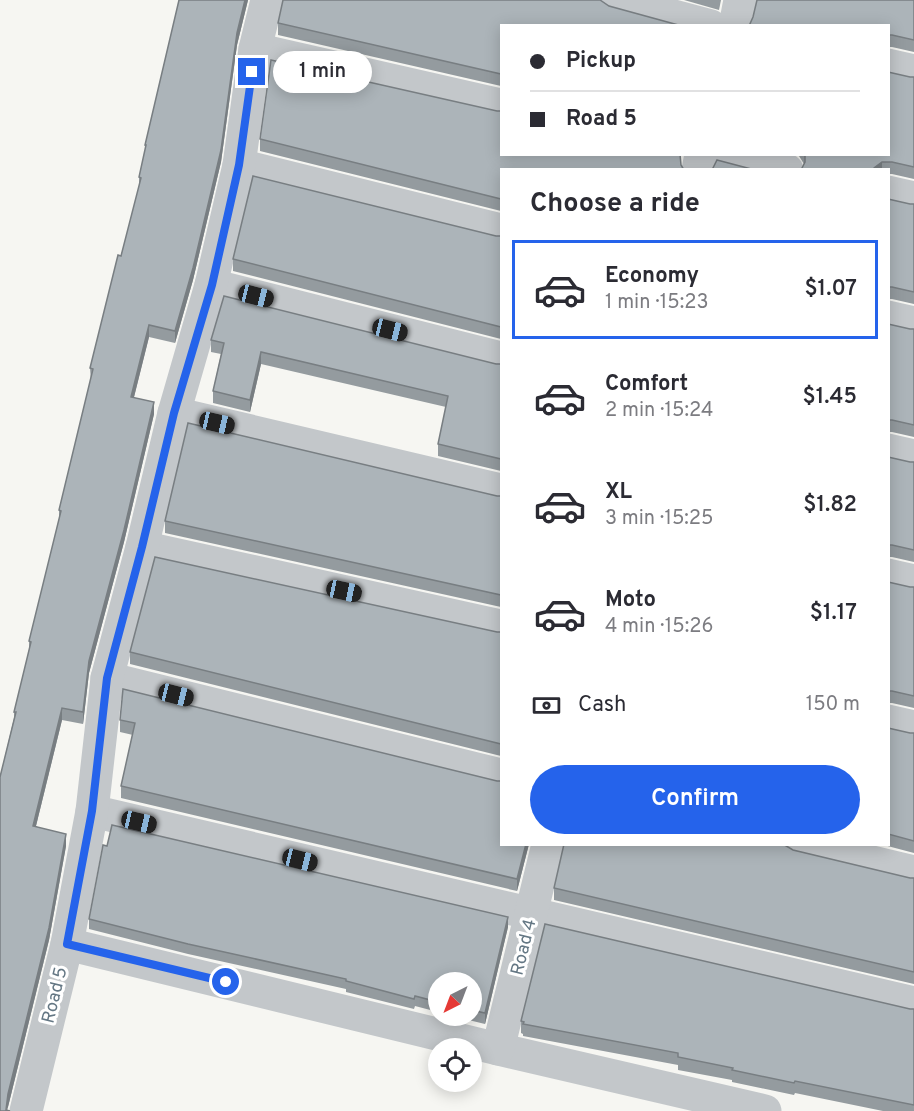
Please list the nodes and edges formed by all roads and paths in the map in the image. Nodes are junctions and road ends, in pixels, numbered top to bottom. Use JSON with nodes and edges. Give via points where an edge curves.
{"nodes":[{"id":1,"x":267,"y":0,"type":"edge"},
{"id":2,"x":614,"y":0,"type":"edge"},
{"id":3,"x":740,"y":0,"type":"edge"},
{"id":4,"x":704,"y":24,"type":"edge"},
{"id":5,"x":735,"y":24,"type":"edge"},
{"id":6,"x":255,"y":48,"type":"junction"},
{"id":7,"x":890,"y":65,"type":"edge"},
{"id":8,"x":914,"y":71,"type":"edge"},
{"id":9,"x":500,"y":105,"type":"edge"},
{"id":10,"x":728,"y":156,"type":"edge"},
{"id":11,"x":239,"y":165,"type":"junction"},
{"id":12,"x":779,"y":168,"type":"edge"},
{"id":13,"x":890,"y":192,"type":"edge"},
{"id":14,"x":914,"y":198,"type":"edge"},
{"id":15,"x":500,"y":230,"type":"edge"},
{"id":16,"x":212,"y":285,"type":"junction"},
{"id":17,"x":890,"y":317,"type":"edge"},
{"id":18,"x":914,"y":323,"type":"edge"},
{"id":19,"x":500,"y":358,"type":"edge"},
{"id":20,"x":174,"y":413,"type":"junction"},
{"id":21,"x":890,"y":450,"type":"edge"},
{"id":22,"x":914,"y":456,"type":"edge"},
{"id":23,"x":500,"y":489,"type":"edge"},
{"id":24,"x":142,"y":547,"type":"junction"},
{"id":25,"x":890,"y":575,"type":"edge"},
{"id":26,"x":914,"y":581,"type":"edge"},
{"id":27,"x":500,"y":626,"type":"edge"},
{"id":28,"x":107,"y":678,"type":"junction"},
{"id":29,"x":890,"y":722,"type":"edge"},
{"id":30,"x":914,"y":728,"type":"edge"},
{"id":31,"x":500,"y":775,"type":"edge"},
{"id":32,"x":92,"y":811,"type":"junction"},
{"id":33,"x":548,"y":846,"type":"edge"},
{"id":34,"x":805,"y":846,"type":"edge"},
{"id":35,"x":914,"y":872,"type":"edge"},
{"id":36,"x":531,"y":914,"type":"junction"},
{"id":37,"x":67,"y":944,"type":"junction"},
{"id":38,"x":914,"y":1003,"type":"edge"},
{"id":39,"x":498,"y":1049,"type":"junction"},
{"id":40,"x":26,"y":1111,"type":"edge"},
{"id":41,"x":765,"y":1111,"type":"edge"}],
"edges":[{"from":1,"to":6,"type":"street","name":"Road 5"},
{"from":2,"to":4,"type":"street"},
{"from":3,"to":5,"type":"street"},
{"from":6,"to":9,"type":"street"},
{"from":6,"to":11,"type":"street","name":"Road 5"},
{"from":7,"to":8,"type":"street"},
{"from":10,"to":12,"type":"street"},
{"from":11,"to":15,"type":"street"},
{"from":11,"to":16,"type":"street","name":"Road 5"},
{"from":13,"to":14,"type":"street"},
{"from":16,"to":19,"type":"street"},
{"from":16,"to":20,"type":"street","name":"Road 5"},
{"from":17,"to":18,"type":"street"},
{"from":20,"to":23,"type":"street"},
{"from":20,"to":24,"type":"street","name":"Road 5"},
{"from":21,"to":22,"type":"street"},
{"from":24,"to":27,"type":"street"},
{"from":24,"to":28,"type":"street","name":"Road 5"},
{"from":25,"to":26,"type":"street"},
{"from":28,"to":31,"type":"street"},
{"from":28,"to":32,"type":"street","name":"Road 5"},
{"from":29,"to":30,"type":"street"},
{"from":32,"to":36,"type":"street"},
{"from":32,"to":37,"type":"street","name":"Road 5"},
{"from":33,"to":36,"type":"street","name":"Road 4"},
{"from":34,"to":35,"type":"street"},
{"from":36,"to":38,"type":"street"},
{"from":36,"to":39,"type":"street","name":"Road 4"},
{"from":37,"to":39,"type":"street"},
{"from":37,"to":40,"type":"street","name":"Road 5"},
{"from":39,"to":41,"type":"street"}]}
